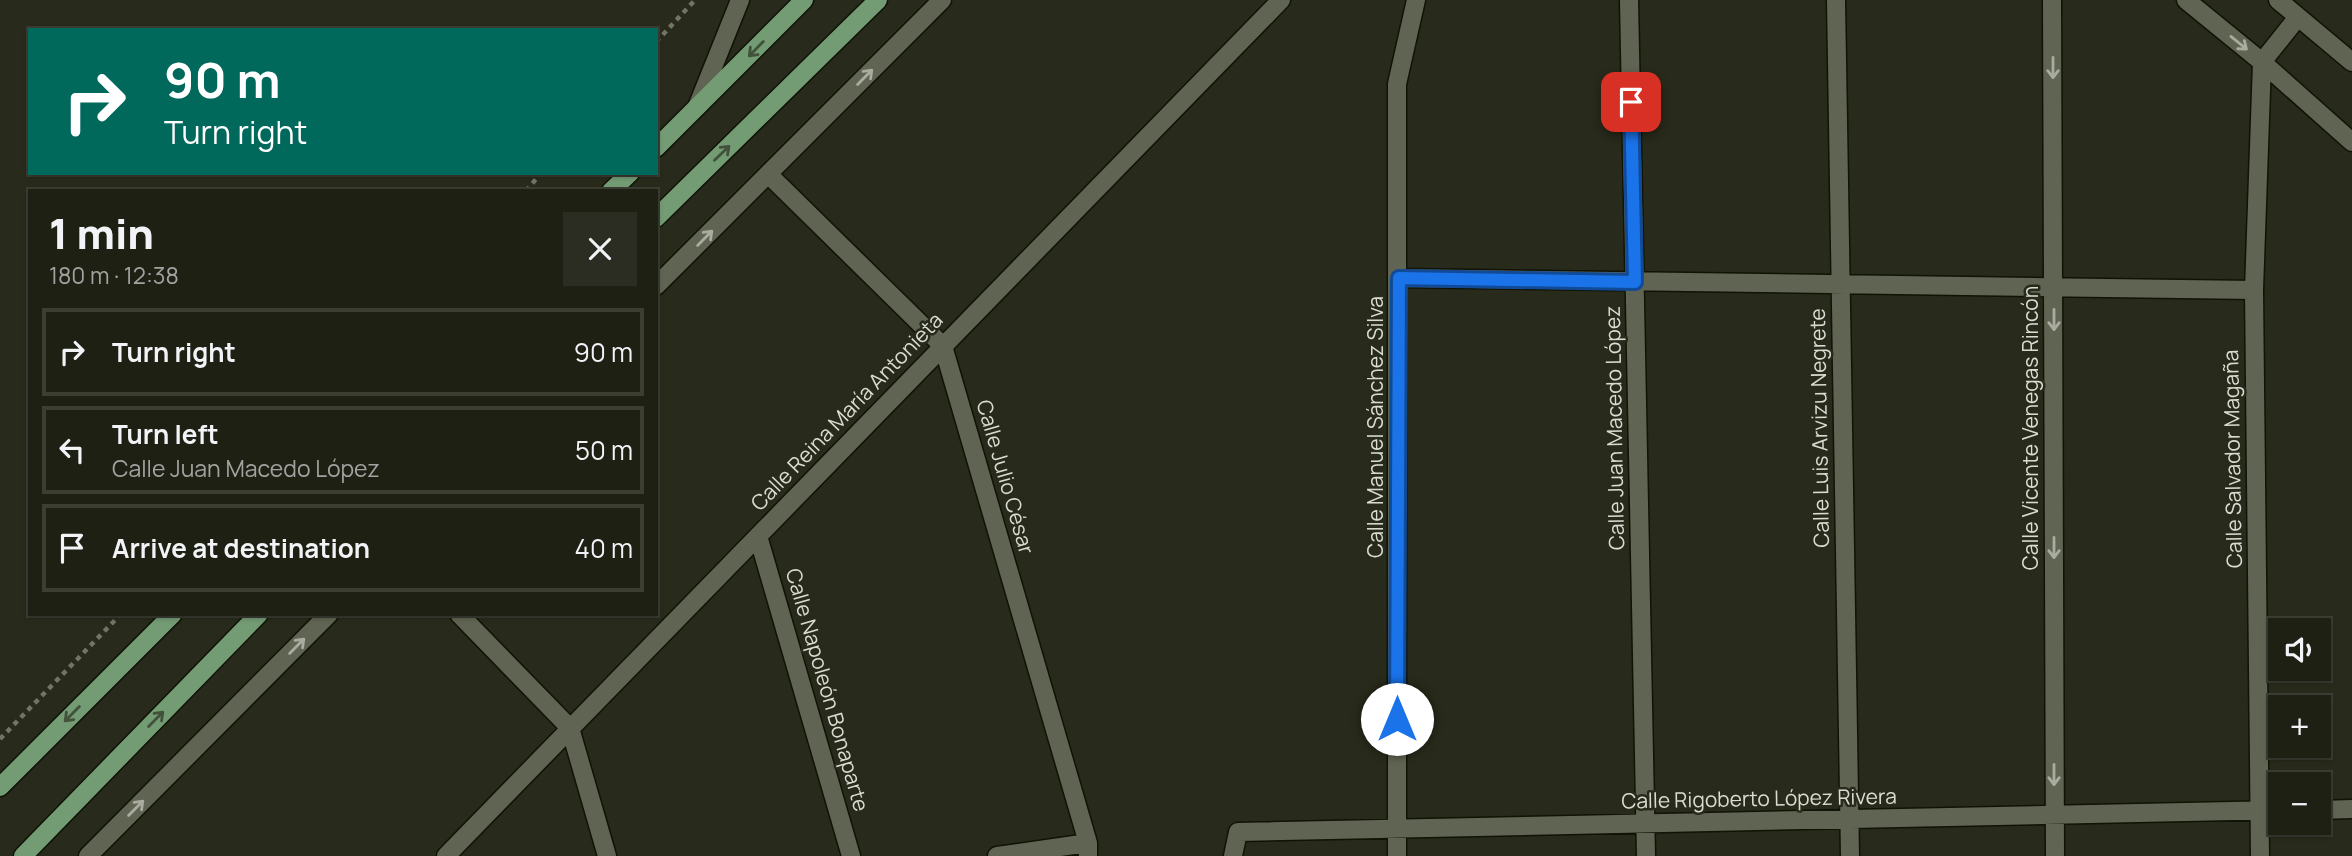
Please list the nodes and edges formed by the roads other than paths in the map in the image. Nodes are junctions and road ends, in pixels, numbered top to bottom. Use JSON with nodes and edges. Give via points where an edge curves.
{"nodes":[{"id":1,"x":740,"y":0,"type":"edge"},
{"id":2,"x":804,"y":0,"type":"edge"},
{"id":3,"x":878,"y":0,"type":"edge"},
{"id":4,"x":942,"y":0,"type":"edge"},
{"id":5,"x":1281,"y":0,"type":"edge"},
{"id":6,"x":1416,"y":0,"type":"edge"},
{"id":7,"x":1629,"y":0,"type":"edge"},
{"id":8,"x":1836,"y":0,"type":"edge"},
{"id":9,"x":2052,"y":0,"type":"edge"},
{"id":10,"x":2186,"y":0,"type":"edge"},
{"id":11,"x":2278,"y":0,"type":"edge"},
{"id":12,"x":2298,"y":17,"type":"junction"},
{"id":13,"x":2262,"y":62,"type":"junction"},
{"id":14,"x":2352,"y":62,"type":"edge"},
{"id":15,"x":696,"y":110,"type":"junction"},
{"id":16,"x":2352,"y":142,"type":"edge"},
{"id":17,"x":658,"y":146,"type":"edge"},
{"id":18,"x":768,"y":174,"type":"junction"},
{"id":19,"x":628,"y":175,"type":"edge"},
{"id":20,"x":613,"y":189,"type":"edge"},
{"id":21,"x":658,"y":216,"type":"edge"},
{"id":22,"x":1399,"y":278,"type":"junction"},
{"id":23,"x":1635,"y":282,"type":"junction"},
{"id":24,"x":658,"y":284,"type":"edge"},
{"id":25,"x":1840,"y":284,"type":"junction"},
{"id":26,"x":2054,"y":287,"type":"junction"},
{"id":27,"x":2253,"y":290,"type":"junction"},
{"id":28,"x":943,"y":346,"type":"junction"},
{"id":29,"x":758,"y":536,"type":"junction"},
{"id":30,"x":171,"y":616,"type":"edge"},
{"id":31,"x":258,"y":616,"type":"edge"},
{"id":32,"x":327,"y":616,"type":"edge"},
{"id":33,"x":461,"y":616,"type":"edge"},
{"id":34,"x":570,"y":728,"type":"junction"},
{"id":35,"x":0,"y":787,"type":"edge"},
{"id":36,"x":2352,"y":809,"type":"edge"},
{"id":37,"x":2331,"y":810,"type":"edge"},
{"id":38,"x":2259,"y":811,"type":"junction"},
{"id":39,"x":2268,"y":811,"type":"edge"},
{"id":40,"x":2054,"y":815,"type":"junction"},
{"id":41,"x":1850,"y":819,"type":"junction"},
{"id":42,"x":1645,"y":824,"type":"junction"},
{"id":43,"x":1397,"y":829,"type":"junction"},
{"id":44,"x":1088,"y":850,"type":"edge"},
{"id":45,"x":23,"y":856,"type":"edge"},
{"id":46,"x":88,"y":856,"type":"edge"},
{"id":47,"x":446,"y":856,"type":"edge"},
{"id":48,"x":607,"y":856,"type":"edge"},
{"id":49,"x":851,"y":856,"type":"edge"},
{"id":50,"x":998,"y":856,"type":"edge"},
{"id":51,"x":1233,"y":856,"type":"edge"},
{"id":52,"x":1397,"y":856,"type":"edge"},
{"id":53,"x":1646,"y":856,"type":"edge"},
{"id":54,"x":1850,"y":856,"type":"edge"},
{"id":55,"x":2055,"y":856,"type":"edge"},
{"id":56,"x":2260,"y":856,"type":"edge"}],
"edges":[{"from":1,"to":15,"type":"street"},
{"from":2,"to":15,"type":"main road","one_way":true},
{"from":21,"to":3,"type":"main road","one_way":true},
{"from":18,"to":4,"type":"street","one_way":true},
{"from":5,"to":28,"type":"street","name":"Calle Reina María Antonieta"},
{"from":6,"to":22,"type":"street","name":"Calle Manuel Sánchez Silva","via":[[1397,84]]},
{"from":7,"to":23,"type":"street","name":"Calle Juan Macedo López"},
{"from":8,"to":25,"type":"street","name":"Calle Luis Arvizu Negrete"},
{"from":9,"to":26,"type":"street","name":"Calle Vicente Venegas Rincón","one_way":true},
{"from":10,"to":13,"type":"street","one_way":true},
{"from":11,"to":12,"type":"street"},
{"from":12,"to":13,"type":"street"},
{"from":12,"to":14,"type":"street"},
{"from":13,"to":16,"type":"street"},
{"from":13,"to":27,"type":"street","name":"Calle Salvador Magaña"},
{"from":15,"to":17,"type":"main road"},
{"from":24,"to":18,"type":"street","one_way":true},
{"from":18,"to":28,"type":"street","name":"Calle Julio César"},
{"from":19,"to":20,"type":"main road"},
{"from":22,"to":23,"type":"street"},
{"from":22,"to":43,"type":"street","name":"Calle Manuel Sánchez Silva"},
{"from":23,"to":25,"type":"street"},
{"from":23,"to":42,"type":"street","name":"Calle Juan Macedo López"},
{"from":25,"to":26,"type":"street"},
{"from":25,"to":41,"type":"street","name":"Calle Luis Arvizu Negrete"},
{"from":26,"to":27,"type":"street"},
{"from":26,"to":40,"type":"street","name":"Calle Vicente Venegas Rincón","one_way":true},
{"from":27,"to":38,"type":"street","name":"Calle Salvador Magaña"},
{"from":28,"to":29,"type":"street","name":"Calle Reina María Antonieta"},
{"from":28,"to":44,"type":"street","name":"Calle Julio César"},
{"from":29,"to":34,"type":"street","name":"Calle Reina María Antonieta"},
{"from":29,"to":49,"type":"street","name":"Calle Napoleón Bonaparte"},
{"from":30,"to":35,"type":"main road","one_way":true},
{"from":45,"to":31,"type":"main road","one_way":true},
{"from":46,"to":32,"type":"street","one_way":true},
{"from":33,"to":34,"type":"street"},
{"from":34,"to":47,"type":"street","name":"Calle Reina María Antonieta"},
{"from":34,"to":48,"type":"street"},
{"from":36,"to":37,"type":"street"},
{"from":38,"to":39,"type":"street","name":"Calle Rigoberto López Rivera"},
{"from":38,"to":40,"type":"street","name":"Calle Rigoberto López Rivera"},
{"from":38,"to":56,"type":"street","name":"Calle Salvador Magaña"},
{"from":40,"to":41,"type":"street","name":"Calle Rigoberto López Rivera"},
{"from":40,"to":55,"type":"street","name":"Calle Vicente Venegas Rincón"},
{"from":41,"to":42,"type":"street","name":"Calle Rigoberto López Rivera"},
{"from":41,"to":54,"type":"street","name":"Calle Luis Arvizu Negrete"},
{"from":42,"to":43,"type":"street","name":"Calle Rigoberto López Rivera"},
{"from":42,"to":53,"type":"street","name":"Calle Juan Macedo López"},
{"from":43,"to":51,"type":"street","name":"Calle Rigoberto López Rivera","via":[[1238,832]]},
{"from":43,"to":52,"type":"street","name":"Calle Manuel Sánchez Silva"},
{"from":44,"to":50,"type":"street"}]}
